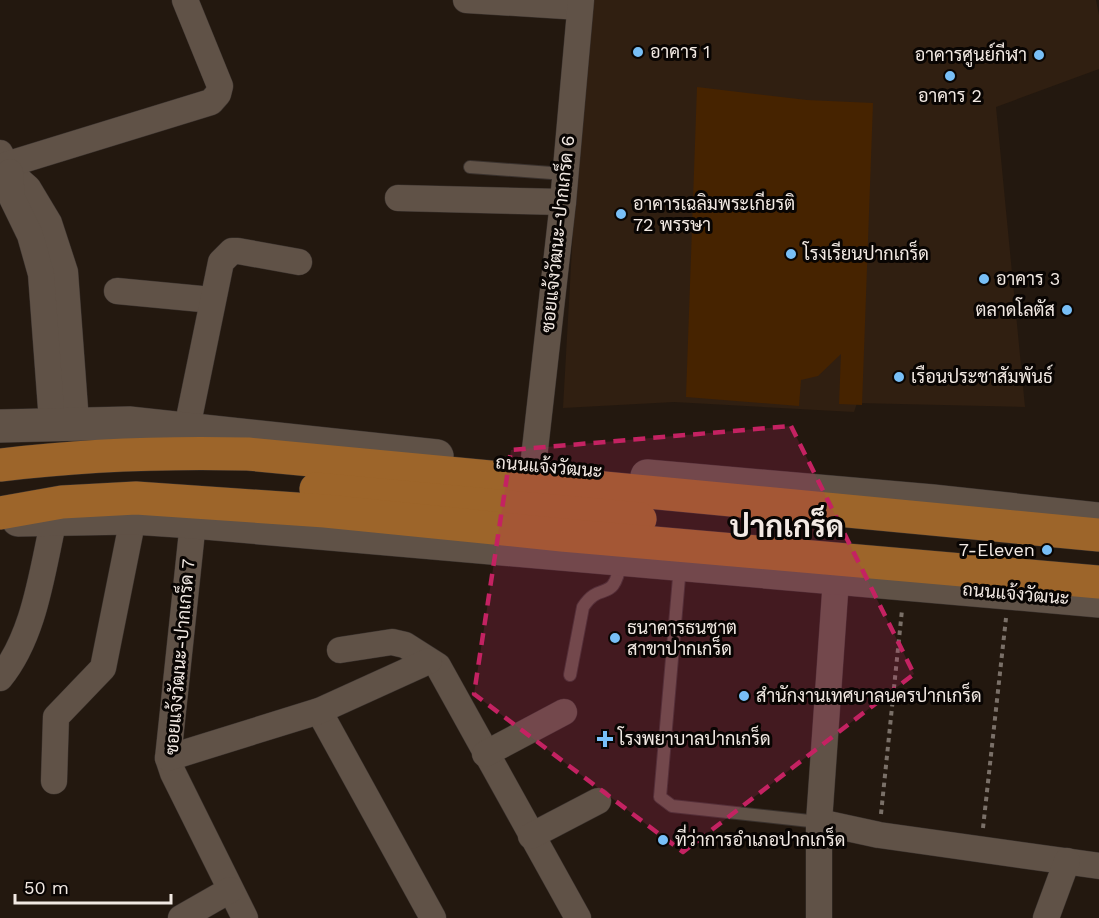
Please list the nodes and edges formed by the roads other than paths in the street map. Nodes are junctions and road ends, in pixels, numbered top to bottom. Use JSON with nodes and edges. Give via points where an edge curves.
{"nodes":[{"id":1,"x":185,"y":0,"type":"edge"},
{"id":2,"x":466,"y":0,"type":"edge"},
{"id":3,"x":580,"y":3,"type":"edge"},
{"id":4,"x":6,"y":163,"type":"edge"},
{"id":5,"x":470,"y":167,"type":"dead end"},
{"id":6,"x":566,"y":174,"type":"junction"},
{"id":7,"x":398,"y":198,"type":"dead end"},
{"id":8,"x":563,"y":202,"type":"junction"},
{"id":9,"x":298,"y":262,"type":"dead end"},
{"id":10,"x":117,"y":291,"type":"dead end"},
{"id":11,"x":212,"y":300,"type":"junction"},
{"id":12,"x":64,"y":422,"type":"junction"},
{"id":13,"x":0,"y":426,"type":"edge"},
{"id":14,"x":187,"y":428,"type":"junction"},
{"id":15,"x":0,"y":442,"type":"edge"},
{"id":16,"x":248,"y":454,"type":"junction"},
{"id":17,"x":0,"y":465,"type":"edge"},
{"id":18,"x":533,"y":467,"type":"junction"},
{"id":19,"x":0,"y":492,"type":"edge"},
{"id":20,"x":0,"y":513,"type":"edge"},
{"id":21,"x":133,"y":518,"type":"junction"},
{"id":22,"x":54,"y":519,"type":"junction"},
{"id":23,"x":1099,"y":519,"type":"edge"},
{"id":24,"x":0,"y":521,"type":"edge"},
{"id":25,"x":193,"y":522,"type":"junction"},
{"id":26,"x":1099,"y":535,"type":"edge"},
{"id":27,"x":621,"y":560,"type":"junction"},
{"id":28,"x":680,"y":565,"type":"junction"},
{"id":29,"x":1099,"y":565,"type":"edge"},
{"id":30,"x":836,"y":579,"type":"junction"},
{"id":31,"x":1099,"y":582,"type":"edge"},
{"id":32,"x":1099,"y":601,"type":"edge"},
{"id":33,"x":340,"y":650,"type":"dead end"},
{"id":34,"x":429,"y":661,"type":"junction"},
{"id":35,"x":570,"y":675,"type":"dead end"},
{"id":36,"x":0,"y":678,"type":"edge"},
{"id":37,"x":319,"y":711,"type":"junction"},
{"id":38,"x":564,"y":712,"type":"dead end"},
{"id":39,"x":485,"y":754,"type":"junction"},
{"id":40,"x":168,"y":758,"type":"junction"},
{"id":41,"x":54,"y":781,"type":"dead end"},
{"id":42,"x":598,"y":801,"type":"dead end"},
{"id":43,"x":819,"y":822,"type":"junction"},
{"id":44,"x":531,"y":836,"type":"junction"},
{"id":45,"x":1067,"y":861,"type":"junction"},
{"id":46,"x":1099,"y":866,"type":"edge"},
{"id":47,"x":230,"y":891,"type":"junction"},
{"id":48,"x":181,"y":918,"type":"edge"},
{"id":49,"x":245,"y":918,"type":"edge"},
{"id":50,"x":433,"y":918,"type":"edge"},
{"id":51,"x":578,"y":918,"type":"edge"},
{"id":52,"x":819,"y":918,"type":"edge"},
{"id":53,"x":1046,"y":918,"type":"edge"}],
"edges":[{"from":1,"to":4,"type":"street","via":[[220,86],[211,102]]},
{"from":2,"to":3,"type":"street"},
{"from":3,"to":6,"type":"street","name":"ซอยแจ้งวัฒนะ-ปากเกร็ด 6"},
{"from":4,"to":12,"type":"street","via":[[12,198],[30,235],[41,274]]},
{"from":5,"to":6,"type":"lane"},
{"from":6,"to":8,"type":"street","name":"ซอยแจ้งวัฒนะ-ปากเกร็ด 6"},
{"from":7,"to":8,"type":"street"},
{"from":8,"to":18,"type":"street","name":"ซอยแจ้งวัฒนะ-ปากเกร็ด 6"},
{"from":9,"to":11,"type":"street","via":[[232,251],[221,262]]},
{"from":10,"to":11,"type":"street"},
{"from":11,"to":14,"type":"street"},
{"from":12,"to":13,"type":"main road","name":"ถนนแจ้งวัฒนะ"},
{"from":12,"to":14,"type":"main road","name":"ถนนแจ้งวัฒนะ"},
{"from":14,"to":18,"type":"main road","name":"ถนนแจ้งวัฒนะ"},
{"from":15,"to":16,"type":"main road","via":[[103,435],[157,438]]},
{"from":16,"to":17,"type":"main road","name":"ถนนแจ้งวัฒนะ","via":[[156,452]]},
{"from":16,"to":26,"type":"main road","name":"ถนนแจ้งวัฒนะ"},
{"from":18,"to":23,"type":"main road","name":"ถนนแจ้งวัฒนะ"},
{"from":19,"to":29,"type":"main road","name":"ถนนแจ้งวัฒนะ","via":[[69,485],[169,483],[361,491]]},
{"from":20,"to":31,"type":"main road","via":[[62,502],[136,498],[325,511]]},
{"from":21,"to":22,"type":"main road","name":"ถนนแจ้งวัฒนะ"},
{"from":21,"to":25,"type":"main road","name":"ถนนแจ้งวัฒนะ"},
{"from":21,"to":41,"type":"street","via":[[103,668],[56,717]]},
{"from":22,"to":24,"type":"main road","name":"ถนนแจ้งวัฒนะ"},
{"from":22,"to":36,"type":"street","via":[[31,618]]},
{"from":25,"to":27,"type":"main road","name":"ถนนแจ้งวัฒนะ"},
{"from":25,"to":40,"type":"street","name":"ซอยแจ้งวัฒนะ-ปากเกร็ด 7"},
{"from":27,"to":28,"type":"main road","name":"ถนนแจ้งวัฒนะ"},
{"from":27,"to":35,"type":"lane","via":[[617,583],[589,598],[583,607]]},
{"from":28,"to":30,"type":"main road","name":"ถนนแจ้งวัฒนะ"},
{"from":28,"to":43,"type":"lane","via":[[660,797],[672,806]]},
{"from":30,"to":32,"type":"main road","name":"ถนนแจ้งวัฒนะ"},
{"from":30,"to":43,"type":"street"},
{"from":33,"to":34,"type":"street","via":[[392,642],[405,645]]},
{"from":34,"to":37,"type":"street"},
{"from":34,"to":39,"type":"street","via":[[438,666]]},
{"from":37,"to":40,"type":"street"},
{"from":37,"to":50,"type":"street"},
{"from":38,"to":39,"type":"street"},
{"from":39,"to":44,"type":"street"},
{"from":40,"to":47,"type":"street","name":"ซอยแจ้งวัฒนะ-ปากเกร็ด 7"},
{"from":42,"to":44,"type":"street"},
{"from":43,"to":45,"type":"street"},
{"from":43,"to":52,"type":"street"},
{"from":44,"to":51,"type":"street"},
{"from":45,"to":46,"type":"street"},
{"from":45,"to":53,"type":"street"},
{"from":47,"to":48,"type":"street"},
{"from":47,"to":49,"type":"street","name":"ซอยแจ้งวัฒนะ-ปากเกร็ด 7"}]}
